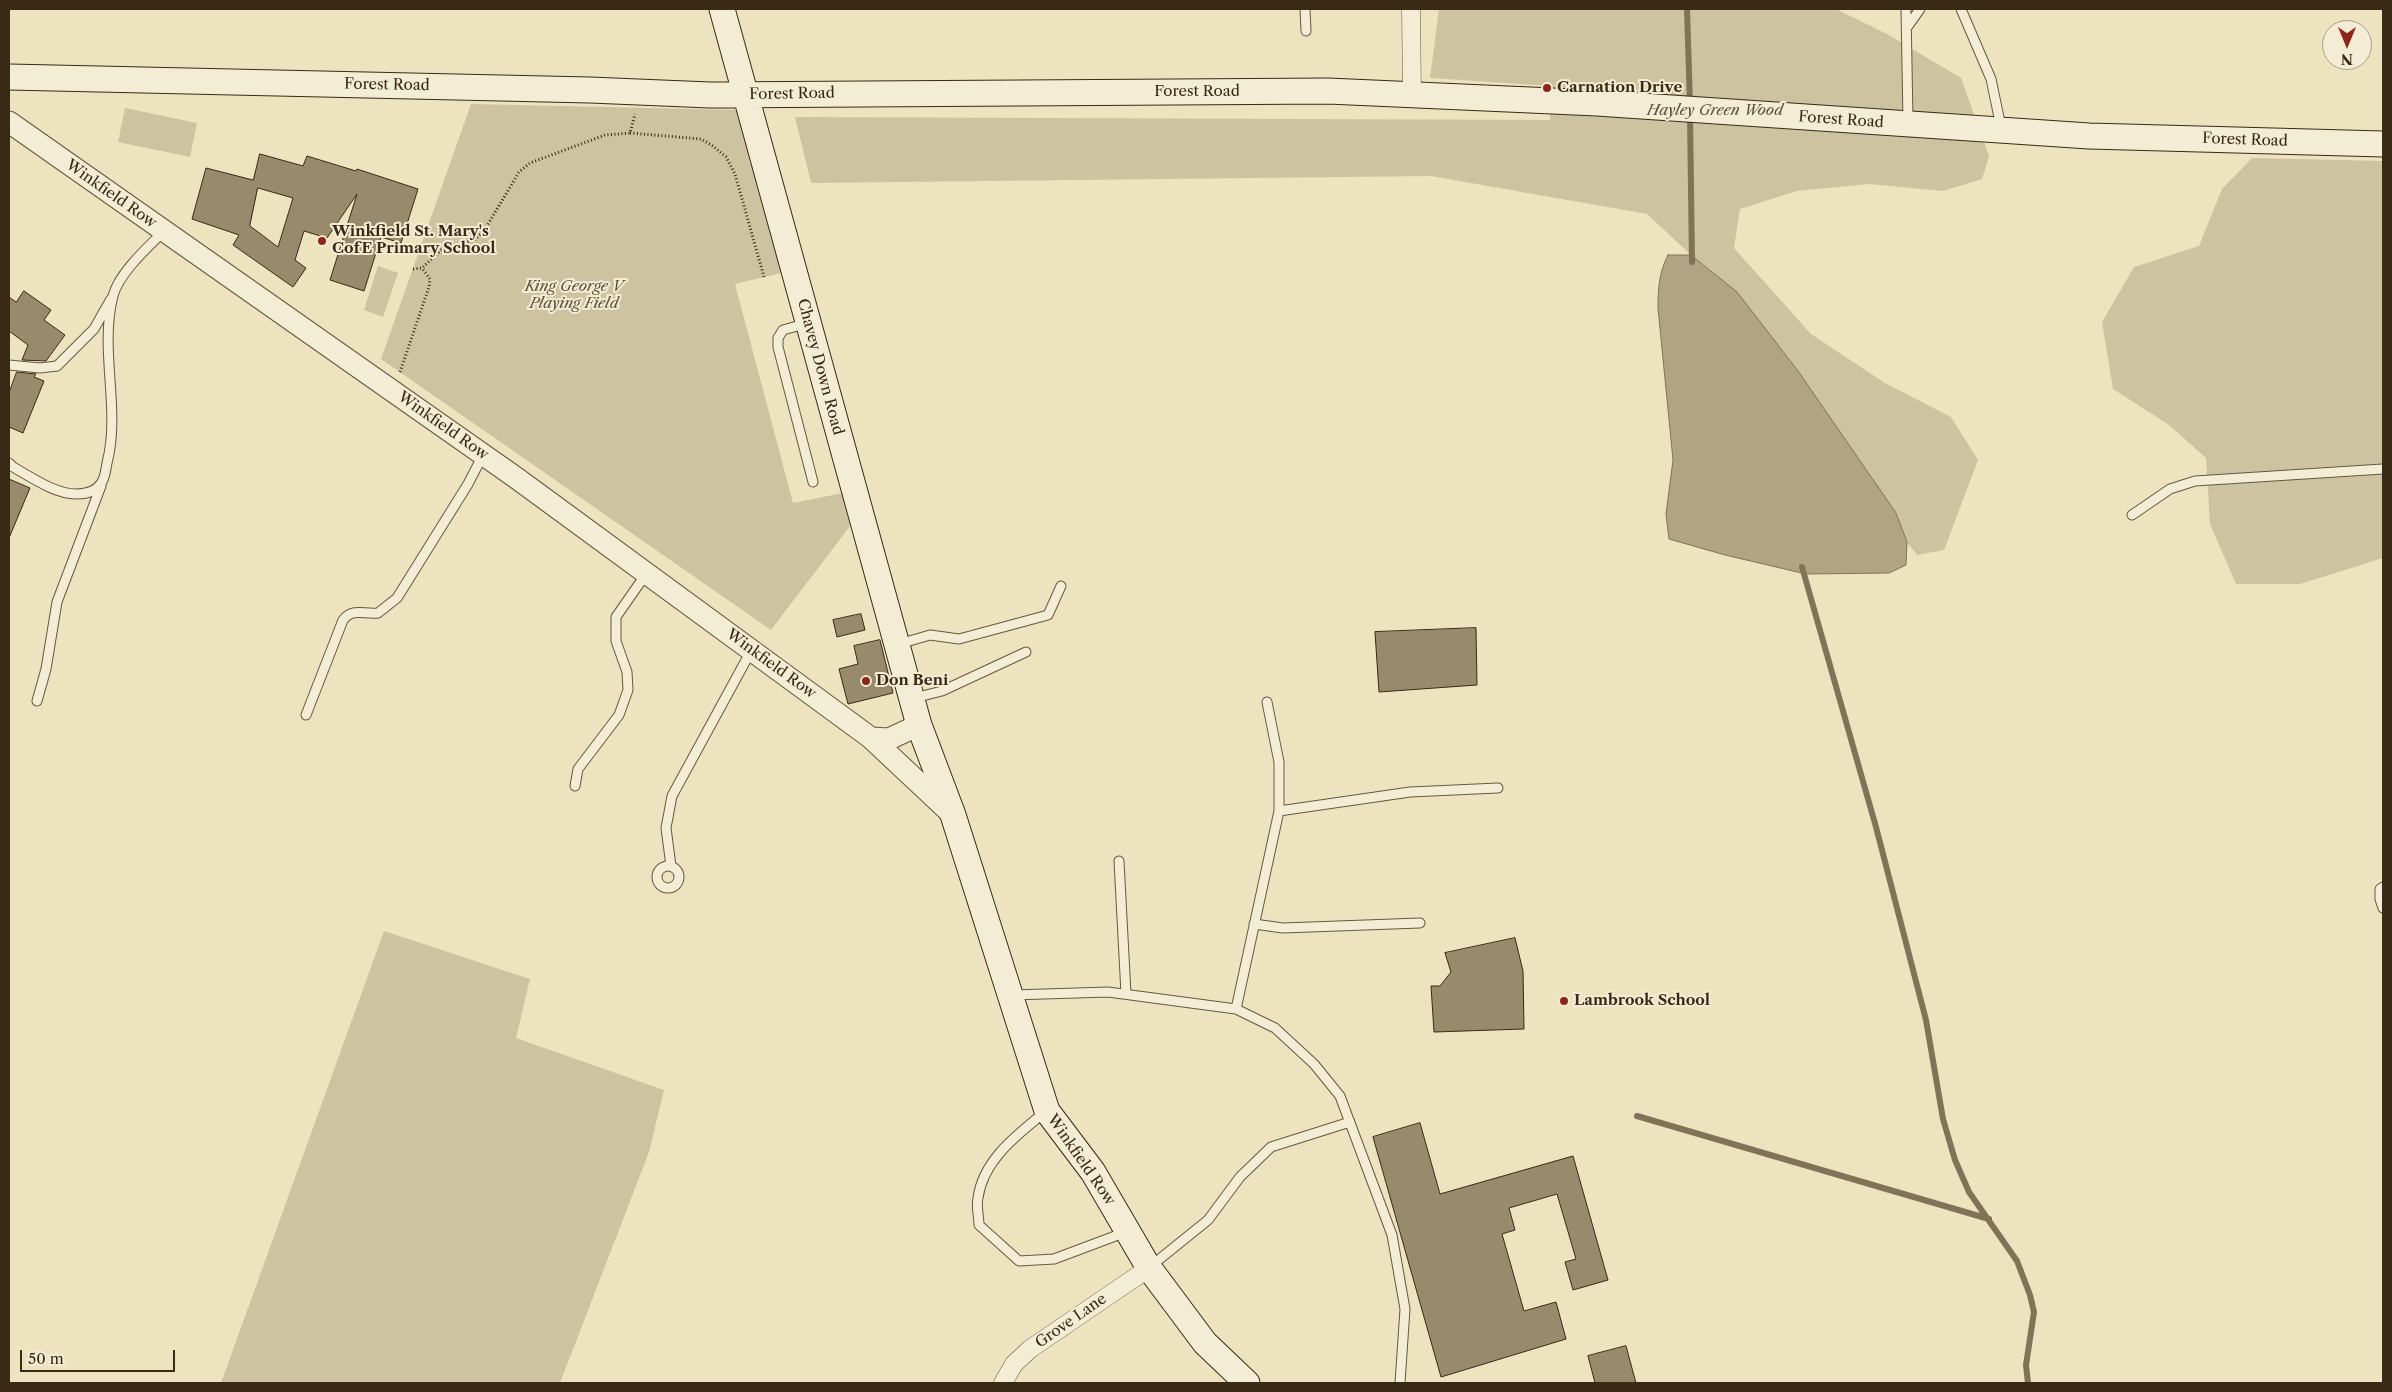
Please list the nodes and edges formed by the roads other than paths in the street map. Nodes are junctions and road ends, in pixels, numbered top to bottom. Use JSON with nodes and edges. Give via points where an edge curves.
{"nodes":[{"id":1,"x":722,"y":9,"type":"edge"},
{"id":2,"x":1305,"y":9,"type":"edge"},
{"id":3,"x":1411,"y":9,"type":"edge"},
{"id":4,"x":1906,"y":9,"type":"edge"},
{"id":5,"x":1920,"y":9,"type":"edge"},
{"id":6,"x":1961,"y":9,"type":"edge"},
{"id":7,"x":1908,"y":26,"type":"junction"},
{"id":8,"x":1306,"y":32,"type":"dead end"},
{"id":9,"x":9,"y":77,"type":"edge"},
{"id":10,"x":745,"y":94,"type":"junction"},
{"id":11,"x":1412,"y":96,"type":"junction"},
{"id":12,"x":9,"y":122,"type":"edge"},
{"id":13,"x":1908,"y":124,"type":"junction"},
{"id":14,"x":2001,"y":130,"type":"junction"},
{"id":15,"x":2383,"y":144,"type":"edge"},
{"id":16,"x":164,"y":231,"type":"junction"},
{"id":17,"x":113,"y":295,"type":"junction"},
{"id":18,"x":808,"y":323,"type":"junction"},
{"id":19,"x":10,"y":361,"type":"edge"},
{"id":20,"x":483,"y":455,"type":"junction"},
{"id":21,"x":9,"y":462,"type":"edge"},
{"id":22,"x":2383,"y":468,"type":"edge"},
{"id":23,"x":103,"y":481,"type":"junction"},
{"id":24,"x":813,"y":482,"type":"dead end"},
{"id":25,"x":2132,"y":515,"type":"dead end"},
{"id":26,"x":646,"y":573,"type":"junction"},
{"id":27,"x":1061,"y":586,"type":"dead end"},
{"id":28,"x":896,"y":645,"type":"junction"},
{"id":29,"x":751,"y":650,"type":"junction"},
{"id":30,"x":1026,"y":652,"type":"dead end"},
{"id":31,"x":911,"y":699,"type":"junction"},
{"id":32,"x":36,"y":701,"type":"dead end"},
{"id":33,"x":1267,"y":702,"type":"dead end"},
{"id":34,"x":306,"y":715,"type":"dead end"},
{"id":35,"x":919,"y":725,"type":"junction"},
{"id":36,"x":871,"y":738,"type":"junction"},
{"id":37,"x":575,"y":786,"type":"dead end"},
{"id":38,"x":1498,"y":788,"type":"dead end"},
{"id":39,"x":1279,"y":811,"type":"junction"},
{"id":40,"x":953,"y":815,"type":"junction"},
{"id":41,"x":1119,"y":861,"type":"dead end"},
{"id":42,"x":671,"y":866,"type":"dead end"},
{"id":43,"x":2383,"y":887,"type":"edge"},
{"id":44,"x":2383,"y":908,"type":"edge"},
{"id":45,"x":1420,"y":923,"type":"dead end"},
{"id":46,"x":1254,"y":924,"type":"junction"},
{"id":47,"x":1126,"y":994,"type":"junction"},
{"id":48,"x":1009,"y":995,"type":"junction"},
{"id":49,"x":1236,"y":1009,"type":"junction"},
{"id":50,"x":1047,"y":1111,"type":"junction"},
{"id":51,"x":1350,"y":1122,"type":"junction"},
{"id":52,"x":1128,"y":1231,"type":"junction"},
{"id":53,"x":1149,"y":1268,"type":"junction"},
{"id":54,"x":1003,"y":1383,"type":"edge"},
{"id":55,"x":1247,"y":1383,"type":"edge"},
{"id":56,"x":1400,"y":1383,"type":"edge"}],
"edges":[{"from":1,"to":10,"type":"main road","name":"Chavey Down Road"},
{"from":2,"to":8,"type":"lane"},
{"from":3,"to":11,"type":"street"},
{"from":4,"to":7,"type":"lane"},
{"from":5,"to":7,"type":"lane"},
{"from":6,"to":14,"type":"lane","via":[[1991,79]]},
{"from":7,"to":13,"type":"lane"},
{"from":9,"to":10,"type":"main road","name":"Forest Road"},
{"from":10,"to":11,"type":"main road","name":"Forest Road","via":[[1328,91]]},
{"from":10,"to":18,"type":"main road","name":"Chavey Down Road"},
{"from":11,"to":13,"type":"main road","name":"Forest Road"},
{"from":12,"to":16,"type":"street","name":"Winkfield Row"},
{"from":13,"to":14,"type":"main road","name":"Forest Road"},
{"from":14,"to":15,"type":"main road","name":"Forest Road","via":[[2089,136]]},
{"from":16,"to":17,"type":"lane","via":[[138,257]]},
{"from":16,"to":20,"type":"street","name":"Winkfield Row"},
{"from":17,"to":19,"type":"lane","via":[[94,329],[57,366],[40,368]]},
{"from":17,"to":23,"type":"lane","via":[[110,391],[114,425]]},
{"from":18,"to":24,"type":"lane","via":[[783,330],[778,338],[778,347]]},
{"from":18,"to":28,"type":"main road","name":"Chavey Down Road"},
{"from":20,"to":26,"type":"street","name":"Winkfield Row"},
{"from":20,"to":34,"type":"lane","via":[[397,598],[378,613],[354,612],[343,620]]},
{"from":21,"to":23,"type":"lane","via":[[52,487],[75,494],[93,491]]},
{"from":22,"to":25,"type":"lane","via":[[2195,481],[2170,489]]},
{"from":23,"to":32,"type":"lane","via":[[57,602],[46,669]]},
{"from":26,"to":29,"type":"street","name":"Winkfield Row"},
{"from":26,"to":37,"type":"lane","via":[[616,617],[616,641],[627,672],[628,690],[620,715],[578,769]]},
{"from":27,"to":28,"type":"lane","via":[[1048,615],[959,639],[930,635]]},
{"from":28,"to":31,"type":"main road","name":"Chavey Down Road"},
{"from":29,"to":36,"type":"street","name":"Winkfield Row"},
{"from":29,"to":42,"type":"lane","via":[[672,796],[666,828]]},
{"from":30,"to":31,"type":"lane","via":[[942,691]]},
{"from":31,"to":35,"type":"main road","name":"Chavey Down Road"},
{"from":33,"to":39,"type":"lane","via":[[1279,762]]},
{"from":35,"to":36,"type":"street","via":[[889,739]]},
{"from":35,"to":40,"type":"main road","name":"Winkfield Row"},
{"from":36,"to":40,"type":"street","name":"Winkfield Row"},
{"from":38,"to":39,"type":"lane","via":[[1410,792]]},
{"from":39,"to":46,"type":"lane"},
{"from":40,"to":48,"type":"main road","name":"Winkfield Row"},
{"from":41,"to":47,"type":"lane"},
{"from":43,"to":44,"type":"lane","via":[[2380,899]]},
{"from":45,"to":46,"type":"lane","via":[[1283,928]]},
{"from":46,"to":49,"type":"lane"},
{"from":47,"to":48,"type":"lane"},
{"from":47,"to":49,"type":"lane"},
{"from":48,"to":50,"type":"main road","name":"Winkfield Row"},
{"from":49,"to":51,"type":"lane","via":[[1275,1028],[1314,1064],[1340,1096]]},
{"from":50,"to":52,"type":"main road","name":"Winkfield Row","via":[[1093,1172]]},
{"from":50,"to":52,"type":"lane","via":[[1015,1136],[989,1166],[978,1198],[979,1225],[1019,1261],[1054,1259]]},
{"from":51,"to":53,"type":"lane","via":[[1271,1147],[1240,1177],[1208,1220]]},
{"from":51,"to":56,"type":"lane","via":[[1392,1235],[1405,1309]]},
{"from":52,"to":53,"type":"main road","name":"Winkfield Row"},
{"from":53,"to":54,"type":"street","name":"Grove Lane","via":[[1030,1349],[1014,1364]]},
{"from":53,"to":55,"type":"main road","name":"Winkfield Row","via":[[1205,1343]]}]}
